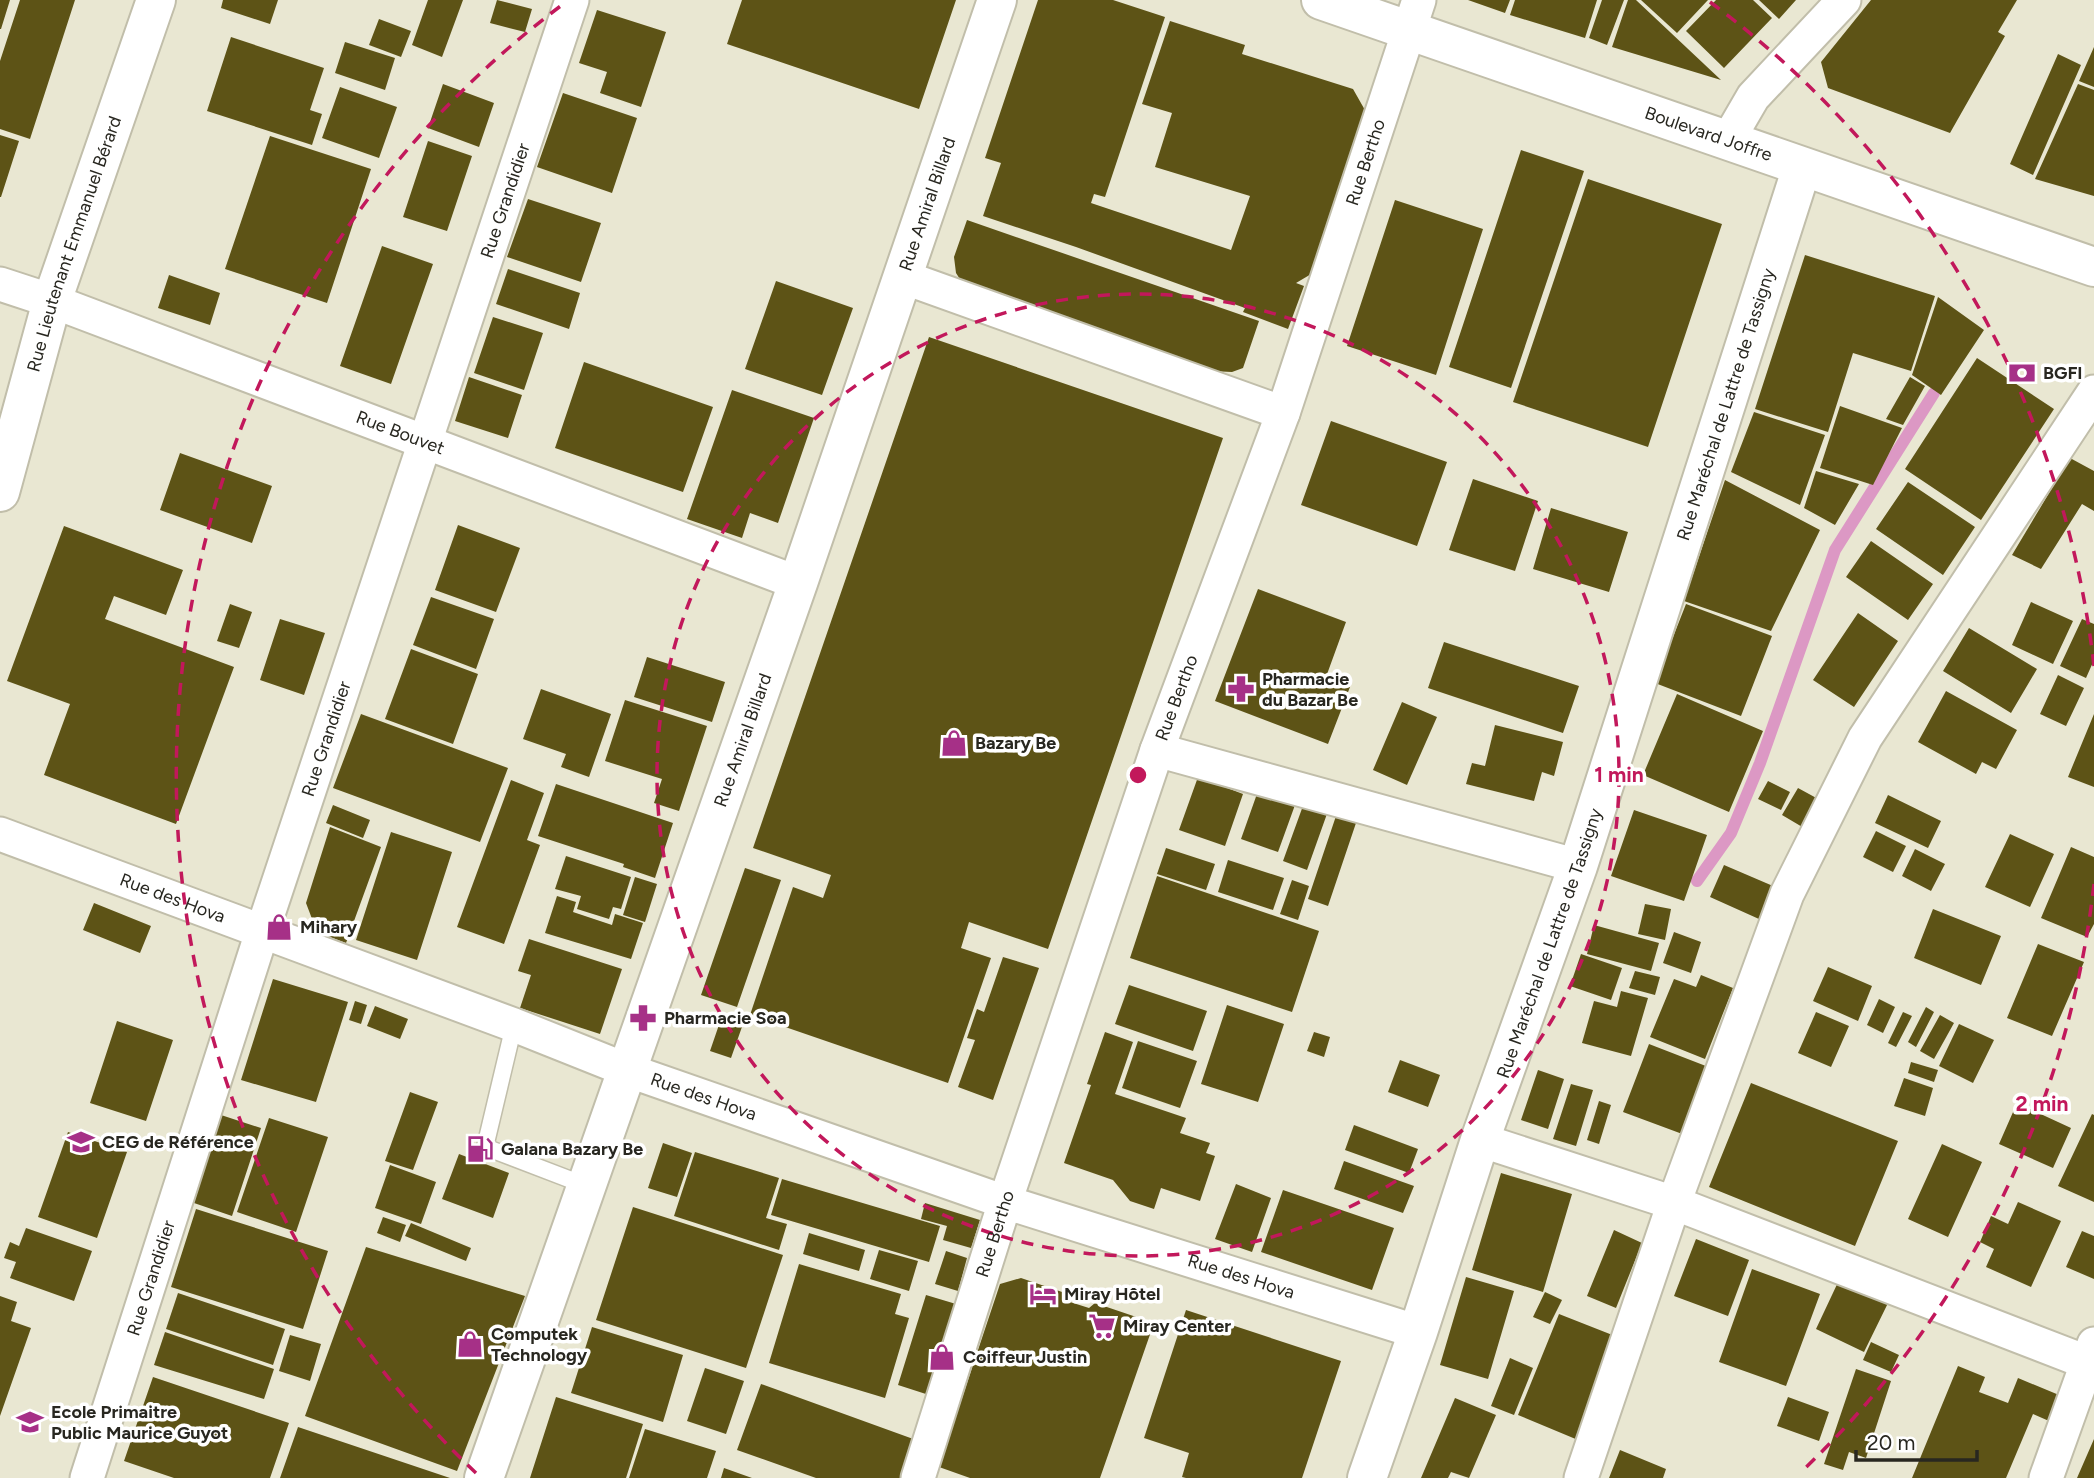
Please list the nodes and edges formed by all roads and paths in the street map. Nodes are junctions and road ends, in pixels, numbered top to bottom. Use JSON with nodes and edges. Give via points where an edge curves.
{"nodes":[{"id":1,"x":156,"y":0,"type":"edge"},
{"id":2,"x":572,"y":0,"type":"edge"},
{"id":3,"x":997,"y":0,"type":"edge"},
{"id":4,"x":1321,"y":0,"type":"edge"},
{"id":5,"x":1844,"y":0,"type":"edge"},
{"id":6,"x":1414,"y":15,"type":"edge"},
{"id":7,"x":1728,"y":141,"type":"junction"},
{"id":8,"x":1802,"y":167,"type":"junction"},
{"id":9,"x":2094,"y":267,"type":"edge"},
{"id":10,"x":902,"y":277,"type":"junction"},
{"id":11,"x":0,"y":284,"type":"edge"},
{"id":12,"x":52,"y":301,"type":"junction"},
{"id":13,"x":2094,"y":392,"type":"edge"},
{"id":14,"x":1283,"y":413,"type":"junction"},
{"id":15,"x":424,"y":442,"type":"junction"},
{"id":16,"x":0,"y":492,"type":"edge"},
{"id":17,"x":798,"y":583,"type":"junction"},
{"id":18,"x":1157,"y":750,"type":"junction"},
{"id":19,"x":0,"y":834,"type":"edge"},
{"id":20,"x":1578,"y":866,"type":"junction"},
{"id":21,"x":262,"y":932,"type":"junction"},
{"id":22,"x":514,"y":1025,"type":"junction"},
{"id":23,"x":627,"y":1070,"type":"junction"},
{"id":24,"x":1480,"y":1140,"type":"junction"},
{"id":25,"x":587,"y":1186,"type":"junction"},
{"id":26,"x":1005,"y":1202,"type":"junction"},
{"id":27,"x":1674,"y":1203,"type":"junction"},
{"id":28,"x":1418,"y":1332,"type":"junction"},
{"id":29,"x":2092,"y":1357,"type":"edge"},
{"id":30,"x":87,"y":1478,"type":"edge"},
{"id":31,"x":484,"y":1478,"type":"edge"},
{"id":32,"x":918,"y":1478,"type":"edge"},
{"id":33,"x":1367,"y":1478,"type":"edge"},
{"id":34,"x":1581,"y":1478,"type":"edge"},
{"id":35,"x":2046,"y":1478,"type":"edge"}],
"edges":[{"from":1,"to":12,"type":"street","name":"Rue Lieutenant Emmanuel Bérard"},
{"from":2,"to":15,"type":"street","name":"Rue Grandidier"},
{"from":3,"to":10,"type":"street","name":"Rue Amiral Billard"},
{"from":4,"to":6,"type":"street","name":"Boulevard Joffre"},
{"from":5,"to":7,"type":"street","via":[[1753,97]]},
{"from":6,"to":7,"type":"street","name":"Boulevard Joffre"},
{"from":6,"to":14,"type":"street","name":"Rue Bertho"},
{"from":7,"to":8,"type":"street","name":"Boulevard Joffre"},
{"from":8,"to":9,"type":"street","name":"Boulevard Joffre"},
{"from":8,"to":20,"type":"street","name":"Rue Maréchal de Lattre de Tassigny"},
{"from":10,"to":14,"type":"street"},
{"from":10,"to":17,"type":"street","name":"Rue Amiral Billard"},
{"from":11,"to":12,"type":"street","name":"Rue Bouvet"},
{"from":12,"to":15,"type":"street","name":"Rue Bouvet"},
{"from":12,"to":16,"type":"street","name":"Rue Lieutenant Emmanuel Bérard"},
{"from":13,"to":27,"type":"street","via":[[1865,738],[1787,894]]},
{"from":14,"to":18,"type":"street","name":"Rue Bertho"},
{"from":15,"to":17,"type":"street","name":"Rue Bouvet"},
{"from":15,"to":21,"type":"street","name":"Rue Grandidier"},
{"from":17,"to":23,"type":"street","name":"Rue Amiral Billard"},
{"from":18,"to":20,"type":"street"},
{"from":18,"to":26,"type":"street","name":"Rue Bertho"},
{"from":19,"to":21,"type":"street","name":"Rue des Hova"},
{"from":20,"to":24,"type":"street","name":"Rue Maréchal de Lattre de Tassigny"},
{"from":21,"to":22,"type":"street","name":"Rue des Hova"},
{"from":21,"to":30,"type":"street","name":"Rue Grandidier"},
{"from":22,"to":23,"type":"street","name":"Rue des Hova"},
{"from":22,"to":25,"type":"lane","via":[[485,1147]]},
{"from":23,"to":25,"type":"street","name":"Rue Amiral Billard"},
{"from":23,"to":26,"type":"street","name":"Rue des Hova"},
{"from":24,"to":27,"type":"street"},
{"from":24,"to":28,"type":"street","name":"Rue Maréchal de Lattre de Tassigny"},
{"from":25,"to":31,"type":"street","name":"Rue Amiral Billard"},
{"from":26,"to":28,"type":"street","name":"Rue des Hova"},
{"from":26,"to":32,"type":"street","name":"Rue Bertho"},
{"from":27,"to":29,"type":"street"},
{"from":27,"to":34,"type":"street"},
{"from":28,"to":33,"type":"street","name":"Rue Maréchal de Lattre de Tassigny"},
{"from":29,"to":35,"type":"street"}]}
